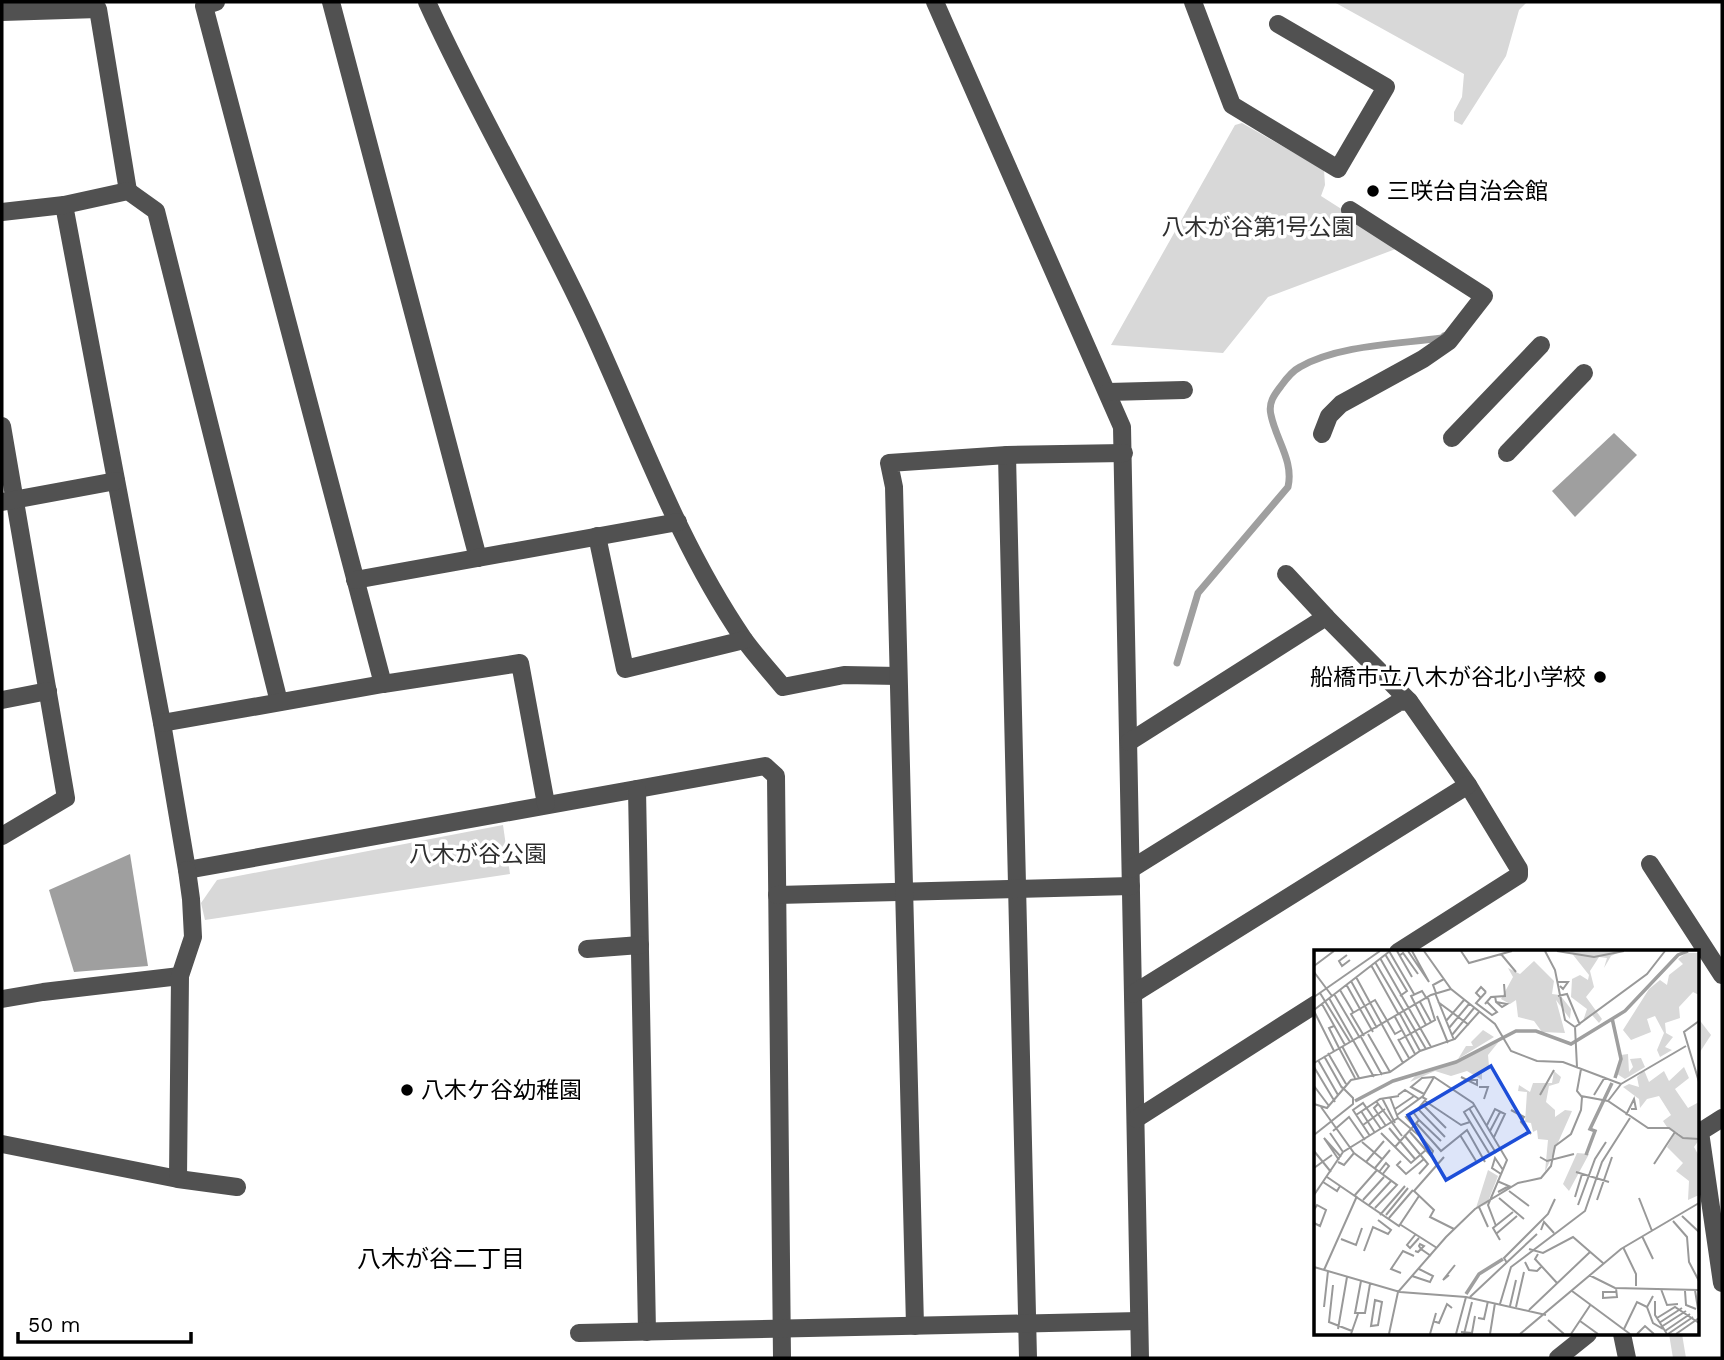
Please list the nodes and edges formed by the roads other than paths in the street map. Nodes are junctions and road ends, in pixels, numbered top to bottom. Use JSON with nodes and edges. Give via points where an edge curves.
{"nodes":[{"id":1,"x":216,"y":2,"type":"edge"},
{"id":2,"x":331,"y":2,"type":"edge"},
{"id":3,"x":428,"y":2,"type":"edge"},
{"id":4,"x":935,"y":2,"type":"edge"},
{"id":5,"x":1193,"y":2,"type":"edge"},
{"id":6,"x":13,"y":8,"type":"edge"},
{"id":7,"x":1278,"y":24,"type":"dead end"},
{"id":8,"x":128,"y":191,"type":"junction"},
{"id":9,"x":64,"y":205,"type":"junction"},
{"id":10,"x":1350,"y":210,"type":"dead end"},
{"id":11,"x":2,"y":212,"type":"edge"},
{"id":12,"x":1541,"y":345,"type":"dead end"},
{"id":13,"x":1584,"y":373,"type":"dead end"},
{"id":14,"x":1184,"y":390,"type":"dead end"},
{"id":15,"x":1108,"y":392,"type":"junction"},
{"id":16,"x":2,"y":426,"type":"edge"},
{"id":17,"x":1322,"y":434,"type":"dead end"},
{"id":18,"x":1452,"y":438,"type":"dead end"},
{"id":19,"x":1124,"y":453,"type":"junction"},
{"id":20,"x":1507,"y":453,"type":"dead end"},
{"id":21,"x":1007,"y":456,"type":"junction"},
{"id":22,"x":116,"y":481,"type":"junction"},
{"id":23,"x":9,"y":500,"type":"edge"},
{"id":24,"x":678,"y":522,"type":"junction"},
{"id":25,"x":597,"y":536,"type":"junction"},
{"id":26,"x":478,"y":558,"type":"junction"},
{"id":27,"x":1286,"y":574,"type":"dead end"},
{"id":28,"x":355,"y":580,"type":"junction"},
{"id":29,"x":1326,"y":617,"type":"junction"},
{"id":30,"x":744,"y":639,"type":"junction"},
{"id":31,"x":898,"y":676,"type":"junction"},
{"id":32,"x":383,"y":684,"type":"junction"},
{"id":33,"x":48,"y":691,"type":"junction"},
{"id":34,"x":2,"y":700,"type":"edge"},
{"id":35,"x":1409,"y":701,"type":"junction"},
{"id":36,"x":279,"y":702,"type":"junction"},
{"id":37,"x":162,"y":723,"type":"junction"},
{"id":38,"x":1129,"y":743,"type":"junction"},
{"id":39,"x":1468,"y":785,"type":"junction"},
{"id":40,"x":638,"y":789,"type":"junction"},
{"id":41,"x":546,"y":804,"type":"junction"},
{"id":42,"x":2,"y":836,"type":"edge"},
{"id":43,"x":1650,"y":864,"type":"dead end"},
{"id":44,"x":187,"y":870,"type":"junction"},
{"id":45,"x":1131,"y":877,"type":"junction"},
{"id":46,"x":1017,"y":889,"type":"junction"},
{"id":47,"x":904,"y":892,"type":"junction"},
{"id":48,"x":777,"y":895,"type":"junction"},
{"id":49,"x":640,"y":945,"type":"junction"},
{"id":50,"x":587,"y":949,"type":"dead end"},
{"id":51,"x":1401,"y":950,"type":"edge"},
{"id":52,"x":1722,"y":975,"type":"edge"},
{"id":53,"x":180,"y":976,"type":"junction"},
{"id":54,"x":1133,"y":994,"type":"junction"},
{"id":55,"x":2,"y":999,"type":"edge"},
{"id":56,"x":1314,"y":1005,"type":"edge"},
{"id":57,"x":1722,"y":1118,"type":"edge"},
{"id":58,"x":1136,"y":1119,"type":"junction"},
{"id":59,"x":2,"y":1144,"type":"edge"},
{"id":60,"x":178,"y":1179,"type":"junction"},
{"id":61,"x":237,"y":1187,"type":"dead end"},
{"id":62,"x":1722,"y":1283,"type":"edge"},
{"id":63,"x":1139,"y":1321,"type":"junction"},
{"id":64,"x":1027,"y":1324,"type":"junction"},
{"id":65,"x":915,"y":1326,"type":"junction"},
{"id":66,"x":782,"y":1329,"type":"junction"},
{"id":67,"x":647,"y":1332,"type":"junction"},
{"id":68,"x":579,"y":1333,"type":"dead end"},
{"id":69,"x":1586,"y":1336,"type":"edge"},
{"id":70,"x":1622,"y":1336,"type":"edge"},
{"id":71,"x":782,"y":1358,"type":"edge"},
{"id":72,"x":1028,"y":1358,"type":"edge"},
{"id":73,"x":1140,"y":1358,"type":"edge"},
{"id":74,"x":1558,"y":1358,"type":"edge"},
{"id":75,"x":1627,"y":1358,"type":"edge"}],
"edges":[{"from":1,"to":28,"type":"street","via":[[204,6]]},
{"from":2,"to":26,"type":"street"},
{"from":3,"to":24,"type":"street","via":[[542,226]]},
{"from":4,"to":15,"type":"street"},
{"from":5,"to":7,"type":"street","via":[[1232,105],[1338,169],[1387,87]]},
{"from":6,"to":8,"type":"street","via":[[97,9]]},
{"from":8,"to":9,"type":"street"},
{"from":8,"to":36,"type":"street","via":[[156,211]]},
{"from":9,"to":11,"type":"street"},
{"from":9,"to":22,"type":"street"},
{"from":10,"to":17,"type":"street","via":[[1484,296],[1449,341],[1340,404]]},
{"from":12,"to":18,"type":"street"},
{"from":13,"to":20,"type":"street"},
{"from":14,"to":15,"type":"street"},
{"from":15,"to":19,"type":"street","via":[[1122,427]]},
{"from":16,"to":23,"type":"street"},
{"from":19,"to":21,"type":"street"},
{"from":19,"to":38,"type":"street"},
{"from":21,"to":31,"type":"street","via":[[889,463],[894,487]]},
{"from":21,"to":46,"type":"street"},
{"from":22,"to":23,"type":"street"},
{"from":22,"to":37,"type":"street"},
{"from":23,"to":33,"type":"street"},
{"from":24,"to":25,"type":"street"},
{"from":24,"to":30,"type":"street"},
{"from":25,"to":26,"type":"street"},
{"from":25,"to":30,"type":"street","via":[[625,669]]},
{"from":26,"to":28,"type":"street"},
{"from":27,"to":29,"type":"street"},
{"from":28,"to":32,"type":"street"},
{"from":29,"to":35,"type":"street"},
{"from":29,"to":38,"type":"street"},
{"from":30,"to":31,"type":"street","via":[[783,687],[844,675]]},
{"from":31,"to":47,"type":"street"},
{"from":32,"to":36,"type":"street"},
{"from":32,"to":41,"type":"street","via":[[520,663]]},
{"from":33,"to":34,"type":"street"},
{"from":33,"to":42,"type":"street","via":[[66,798]]},
{"from":35,"to":39,"type":"street"},
{"from":35,"to":45,"type":"street","via":[[1399,702]]},
{"from":36,"to":37,"type":"street"},
{"from":37,"to":44,"type":"street"},
{"from":38,"to":45,"type":"street"},
{"from":39,"to":51,"type":"street","via":[[1519,875]]},
{"from":39,"to":54,"type":"street"},
{"from":40,"to":41,"type":"street"},
{"from":40,"to":48,"type":"street","via":[[765,766],[776,776]]},
{"from":40,"to":49,"type":"street"},
{"from":41,"to":44,"type":"street"},
{"from":43,"to":52,"type":"street"},
{"from":44,"to":53,"type":"street","via":[[193,937]]},
{"from":45,"to":46,"type":"street"},
{"from":45,"to":54,"type":"street"},
{"from":46,"to":47,"type":"street"},
{"from":46,"to":64,"type":"street"},
{"from":47,"to":48,"type":"street"},
{"from":47,"to":65,"type":"street"},
{"from":48,"to":66,"type":"street"},
{"from":49,"to":50,"type":"street"},
{"from":49,"to":67,"type":"street"},
{"from":53,"to":55,"type":"street"},
{"from":53,"to":60,"type":"street"},
{"from":54,"to":58,"type":"street"},
{"from":56,"to":58,"type":"street"},
{"from":57,"to":62,"type":"street","via":[[1700,1132]]},
{"from":58,"to":63,"type":"street"},
{"from":59,"to":60,"type":"street"},
{"from":60,"to":61,"type":"street"},
{"from":63,"to":64,"type":"street"},
{"from":63,"to":73,"type":"street"},
{"from":64,"to":65,"type":"street"},
{"from":64,"to":72,"type":"street"},
{"from":65,"to":66,"type":"street"},
{"from":66,"to":67,"type":"street"},
{"from":66,"to":71,"type":"street"},
{"from":67,"to":68,"type":"street"},
{"from":69,"to":74,"type":"street"},
{"from":70,"to":75,"type":"street"}]}
